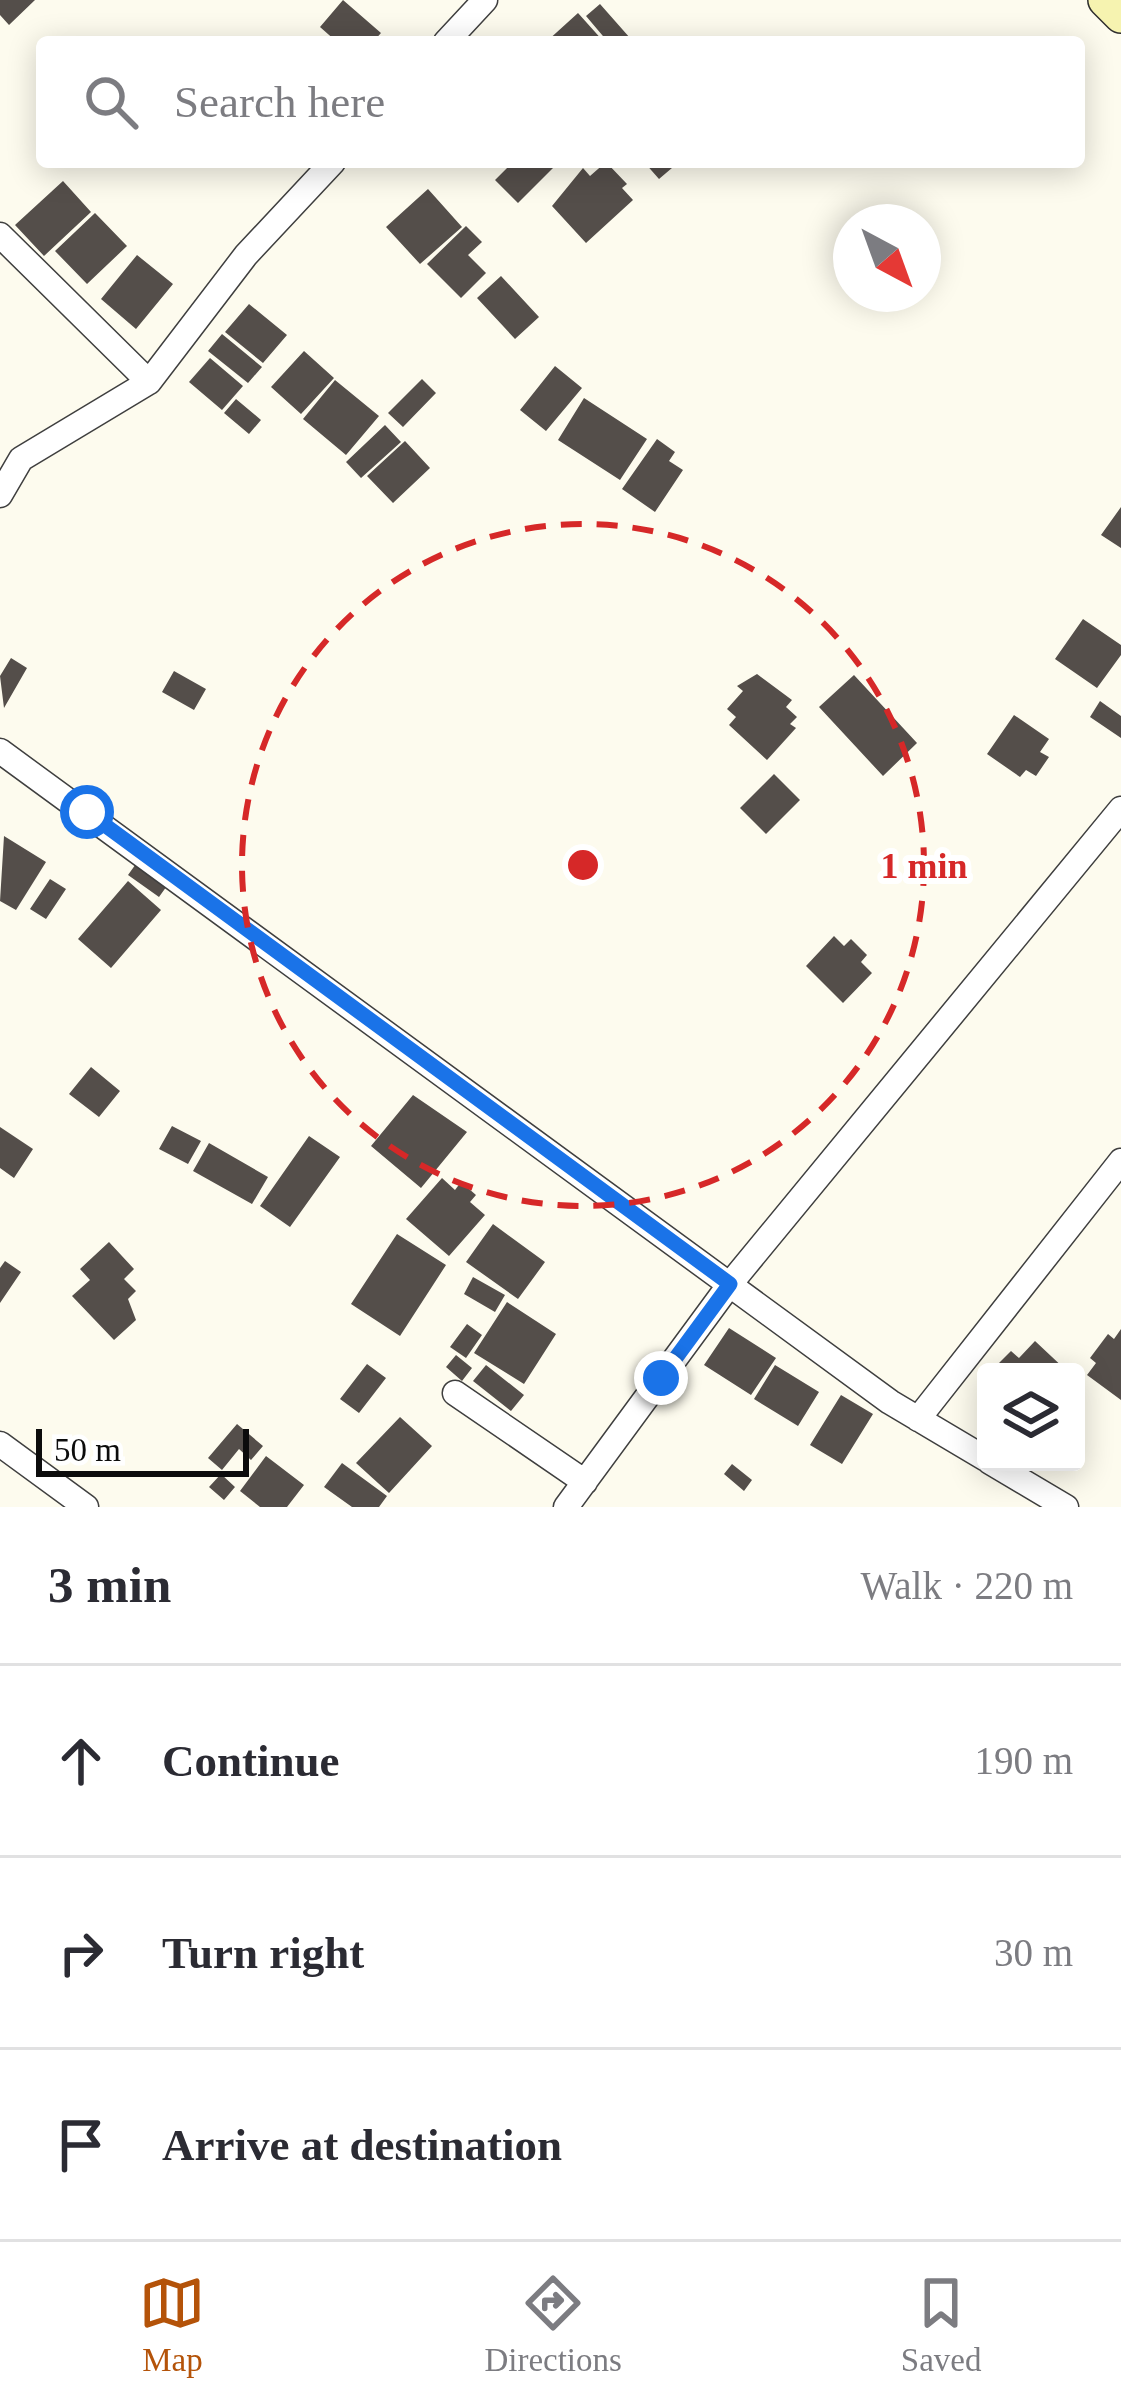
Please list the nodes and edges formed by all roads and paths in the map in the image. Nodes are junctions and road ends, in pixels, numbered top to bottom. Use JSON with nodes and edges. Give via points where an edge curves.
{"nodes":[{"id":1,"x":485,"y":0,"type":"edge"},
{"id":2,"x":1105,"y":0,"type":"edge"},
{"id":3,"x":1121,"y":16,"type":"edge"},
{"id":4,"x":452,"y":36,"type":"edge"},
{"id":5,"x":327,"y":168,"type":"edge"},
{"id":6,"x":0,"y":235,"type":"edge"},
{"id":7,"x":149,"y":382,"type":"junction"},
{"id":8,"x":0,"y":495,"type":"edge"},
{"id":9,"x":0,"y":752,"type":"edge"},
{"id":10,"x":1121,"y":809,"type":"edge"},
{"id":11,"x":1121,"y":1161,"type":"edge"},
{"id":12,"x":730,"y":1284,"type":"junction"},
{"id":13,"x":455,"y":1393,"type":"dead end"},
{"id":14,"x":918,"y":1419,"type":"junction"},
{"id":15,"x":0,"y":1444,"type":"edge"},
{"id":16,"x":977,"y":1454,"type":"edge"},
{"id":17,"x":1005,"y":1471,"type":"edge"},
{"id":18,"x":585,"y":1482,"type":"junction"},
{"id":19,"x":86,"y":1507,"type":"edge"},
{"id":20,"x":566,"y":1507,"type":"edge"},
{"id":21,"x":1066,"y":1507,"type":"edge"}],
"edges":[{"from":1,"to":4,"type":"street"},
{"from":2,"to":3,"type":"street"},
{"from":5,"to":7,"type":"street","via":[[246,255]]},
{"from":6,"to":7,"type":"street"},
{"from":7,"to":8,"type":"street","via":[[21,459]]},
{"from":9,"to":12,"type":"street"},
{"from":10,"to":12,"type":"street"},
{"from":11,"to":14,"type":"street"},
{"from":12,"to":14,"type":"street"},
{"from":12,"to":18,"type":"street"},
{"from":13,"to":18,"type":"street"},
{"from":14,"to":16,"type":"street"},
{"from":15,"to":19,"type":"street"},
{"from":17,"to":21,"type":"street"},
{"from":18,"to":20,"type":"street"}]}
